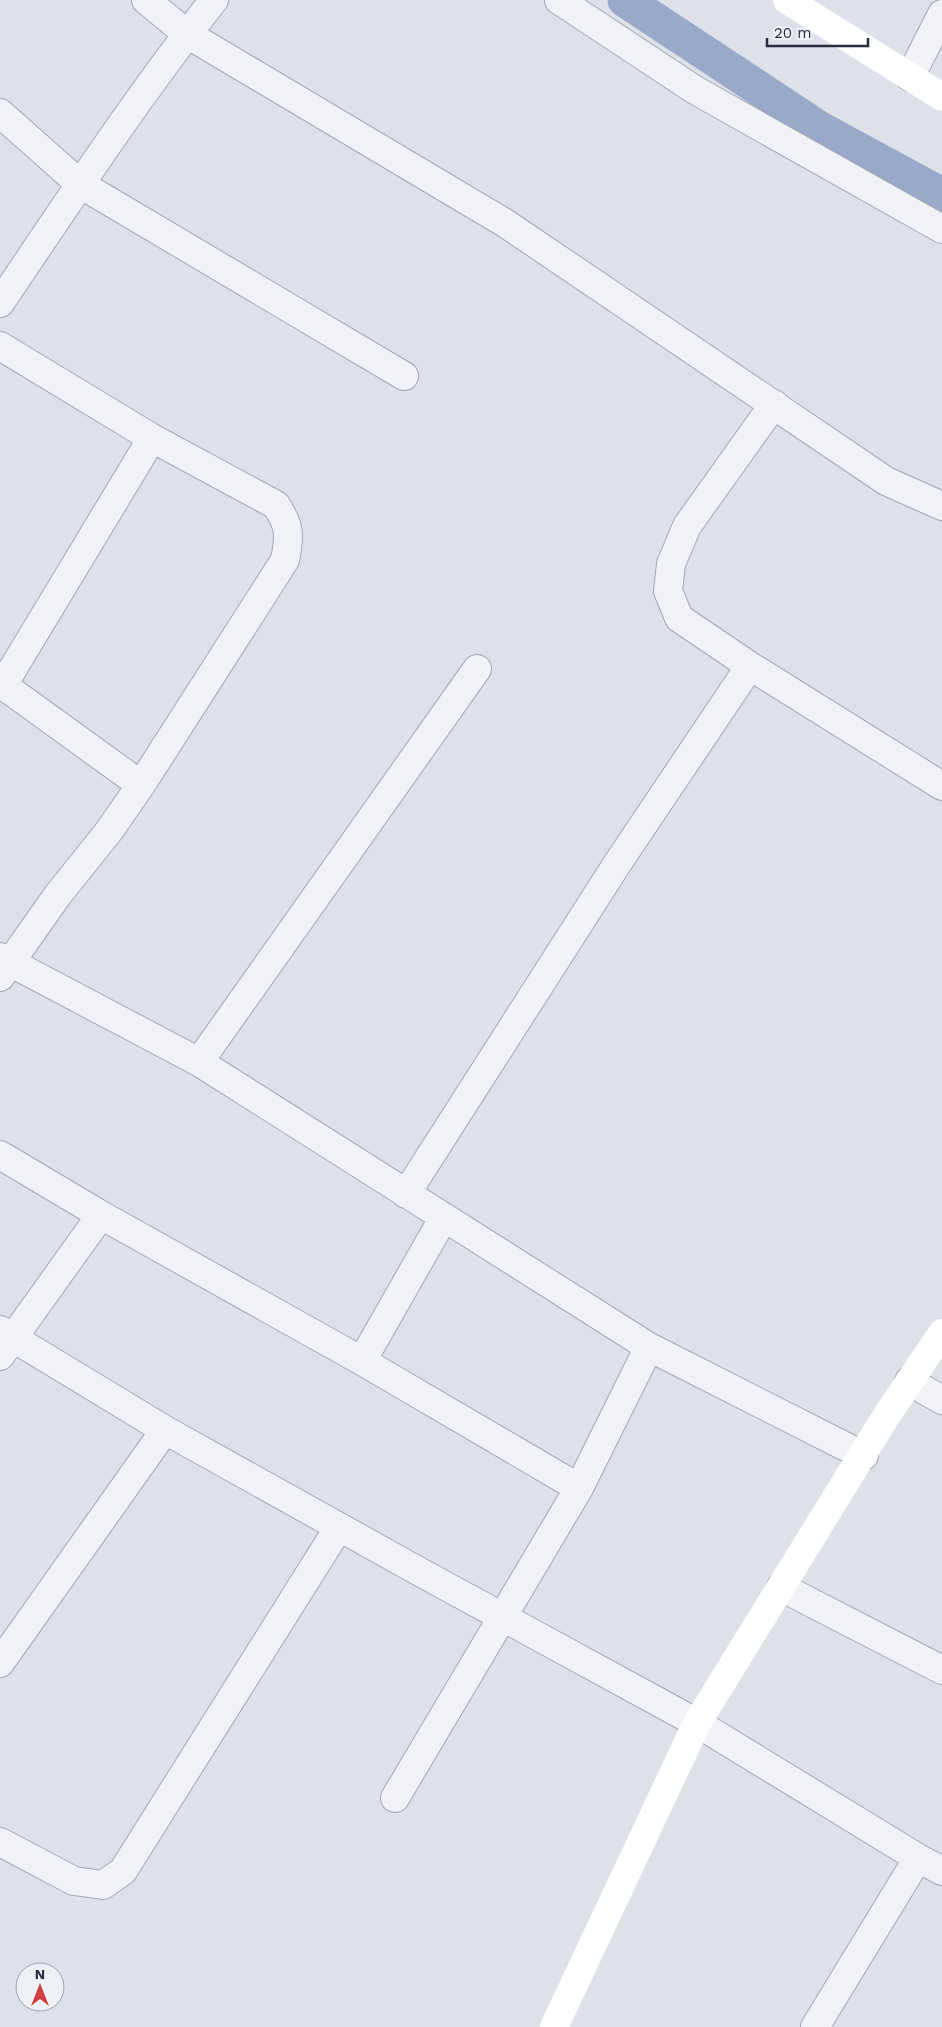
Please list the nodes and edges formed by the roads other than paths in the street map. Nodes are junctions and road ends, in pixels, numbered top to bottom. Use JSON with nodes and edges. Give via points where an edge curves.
{"nodes":[{"id":1,"x":146,"y":0,"type":"edge"},
{"id":2,"x":214,"y":0,"type":"edge"},
{"id":3,"x":560,"y":0,"type":"edge"},
{"id":4,"x":799,"y":3,"type":"edge"},
{"id":5,"x":942,"y":14,"type":"edge"},
{"id":6,"x":187,"y":34,"type":"junction"},
{"id":7,"x":910,"y":77,"type":"junction"},
{"id":8,"x":942,"y":97,"type":"edge"},
{"id":9,"x":0,"y":113,"type":"edge"},
{"id":10,"x":80,"y":184,"type":"junction"},
{"id":11,"x":942,"y":229,"type":"edge"},
{"id":12,"x":0,"y":303,"type":"edge"},
{"id":13,"x":0,"y":346,"type":"edge"},
{"id":14,"x":404,"y":376,"type":"dead end"},
{"id":15,"x":774,"y":404,"type":"junction"},
{"id":16,"x":152,"y":438,"type":"junction"},
{"id":17,"x":942,"y":506,"type":"edge"},
{"id":18,"x":750,"y":666,"type":"junction"},
{"id":19,"x":477,"y":669,"type":"dead end"},
{"id":20,"x":2,"y":684,"type":"edge"},
{"id":21,"x":141,"y":785,"type":"junction"},
{"id":22,"x":942,"y":786,"type":"edge"},
{"id":23,"x":3,"y":966,"type":"edge"},
{"id":24,"x":198,"y":1062,"type":"junction"},
{"id":25,"x":0,"y":1155,"type":"edge"},
{"id":26,"x":406,"y":1194,"type":"junction"},
{"id":27,"x":101,"y":1214,"type":"junction"},
{"id":28,"x":444,"y":1217,"type":"junction"},
{"id":29,"x":942,"y":1333,"type":"edge"},
{"id":30,"x":4,"y":1341,"type":"edge"},
{"id":31,"x":649,"y":1348,"type":"junction"},
{"id":32,"x":362,"y":1361,"type":"junction"},
{"id":33,"x":909,"y":1381,"type":"junction"},
{"id":34,"x":942,"y":1400,"type":"edge"},
{"id":35,"x":165,"y":1430,"type":"junction"},
{"id":36,"x":864,"y":1456,"type":"junction"},
{"id":37,"x":578,"y":1488,"type":"junction"},
{"id":38,"x":338,"y":1527,"type":"junction"},
{"id":39,"x":782,"y":1588,"type":"junction"},
{"id":40,"x":502,"y":1617,"type":"junction"},
{"id":41,"x":0,"y":1663,"type":"edge"},
{"id":42,"x":942,"y":1670,"type":"edge"},
{"id":43,"x":697,"y":1723,"type":"junction"},
{"id":44,"x":395,"y":1798,"type":"dead end"},
{"id":45,"x":0,"y":1842,"type":"edge"},
{"id":46,"x":918,"y":1858,"type":"junction"},
{"id":47,"x":942,"y":1871,"type":"edge"},
{"id":48,"x":554,"y":2027,"type":"edge"},
{"id":49,"x":815,"y":2027,"type":"edge"}],
"edges":[{"from":1,"to":6,"type":"street"},
{"from":2,"to":6,"type":"street"},
{"from":3,"to":11,"type":"street","via":[[695,90]]},
{"from":4,"to":7,"type":"street"},
{"from":5,"to":7,"type":"street"},
{"from":6,"to":10,"type":"street"},
{"from":6,"to":15,"type":"street","via":[[505,222]]},
{"from":7,"to":8,"type":"street"},
{"from":9,"to":10,"type":"street"},
{"from":10,"to":12,"type":"street"},
{"from":10,"to":14,"type":"street"},
{"from":13,"to":16,"type":"street"},
{"from":15,"to":17,"type":"street","via":[[886,481]]},
{"from":15,"to":18,"type":"street","via":[[687,526],[671,564],[668,591],[679,618]]},
{"from":16,"to":20,"type":"street"},
{"from":16,"to":21,"type":"street","via":[[276,505],[286,520],[289,537],[285,560]]},
{"from":18,"to":22,"type":"street"},
{"from":18,"to":26,"type":"street","via":[[611,872]]},
{"from":19,"to":24,"type":"street"},
{"from":20,"to":21,"type":"street"},
{"from":21,"to":23,"type":"street","via":[[109,832]]},
{"from":23,"to":24,"type":"street"},
{"from":24,"to":26,"type":"street"},
{"from":25,"to":27,"type":"street"},
{"from":26,"to":28,"type":"street"},
{"from":27,"to":30,"type":"street"},
{"from":27,"to":32,"type":"street"},
{"from":28,"to":31,"type":"street"},
{"from":28,"to":32,"type":"street"},
{"from":29,"to":33,"type":"street"},
{"from":30,"to":35,"type":"street"},
{"from":31,"to":36,"type":"street"},
{"from":31,"to":37,"type":"street"},
{"from":32,"to":37,"type":"street"},
{"from":33,"to":34,"type":"street"},
{"from":33,"to":36,"type":"street"},
{"from":35,"to":38,"type":"street"},
{"from":35,"to":41,"type":"street"},
{"from":36,"to":39,"type":"street"},
{"from":37,"to":40,"type":"street"},
{"from":38,"to":40,"type":"street"},
{"from":38,"to":45,"type":"street","via":[[123,1871],[103,1885],[74,1881]]},
{"from":39,"to":42,"type":"street"},
{"from":39,"to":43,"type":"street"},
{"from":40,"to":43,"type":"street"},
{"from":40,"to":44,"type":"street"},
{"from":43,"to":46,"type":"street"},
{"from":43,"to":48,"type":"street"},
{"from":46,"to":47,"type":"street"},
{"from":46,"to":49,"type":"street"}]}
